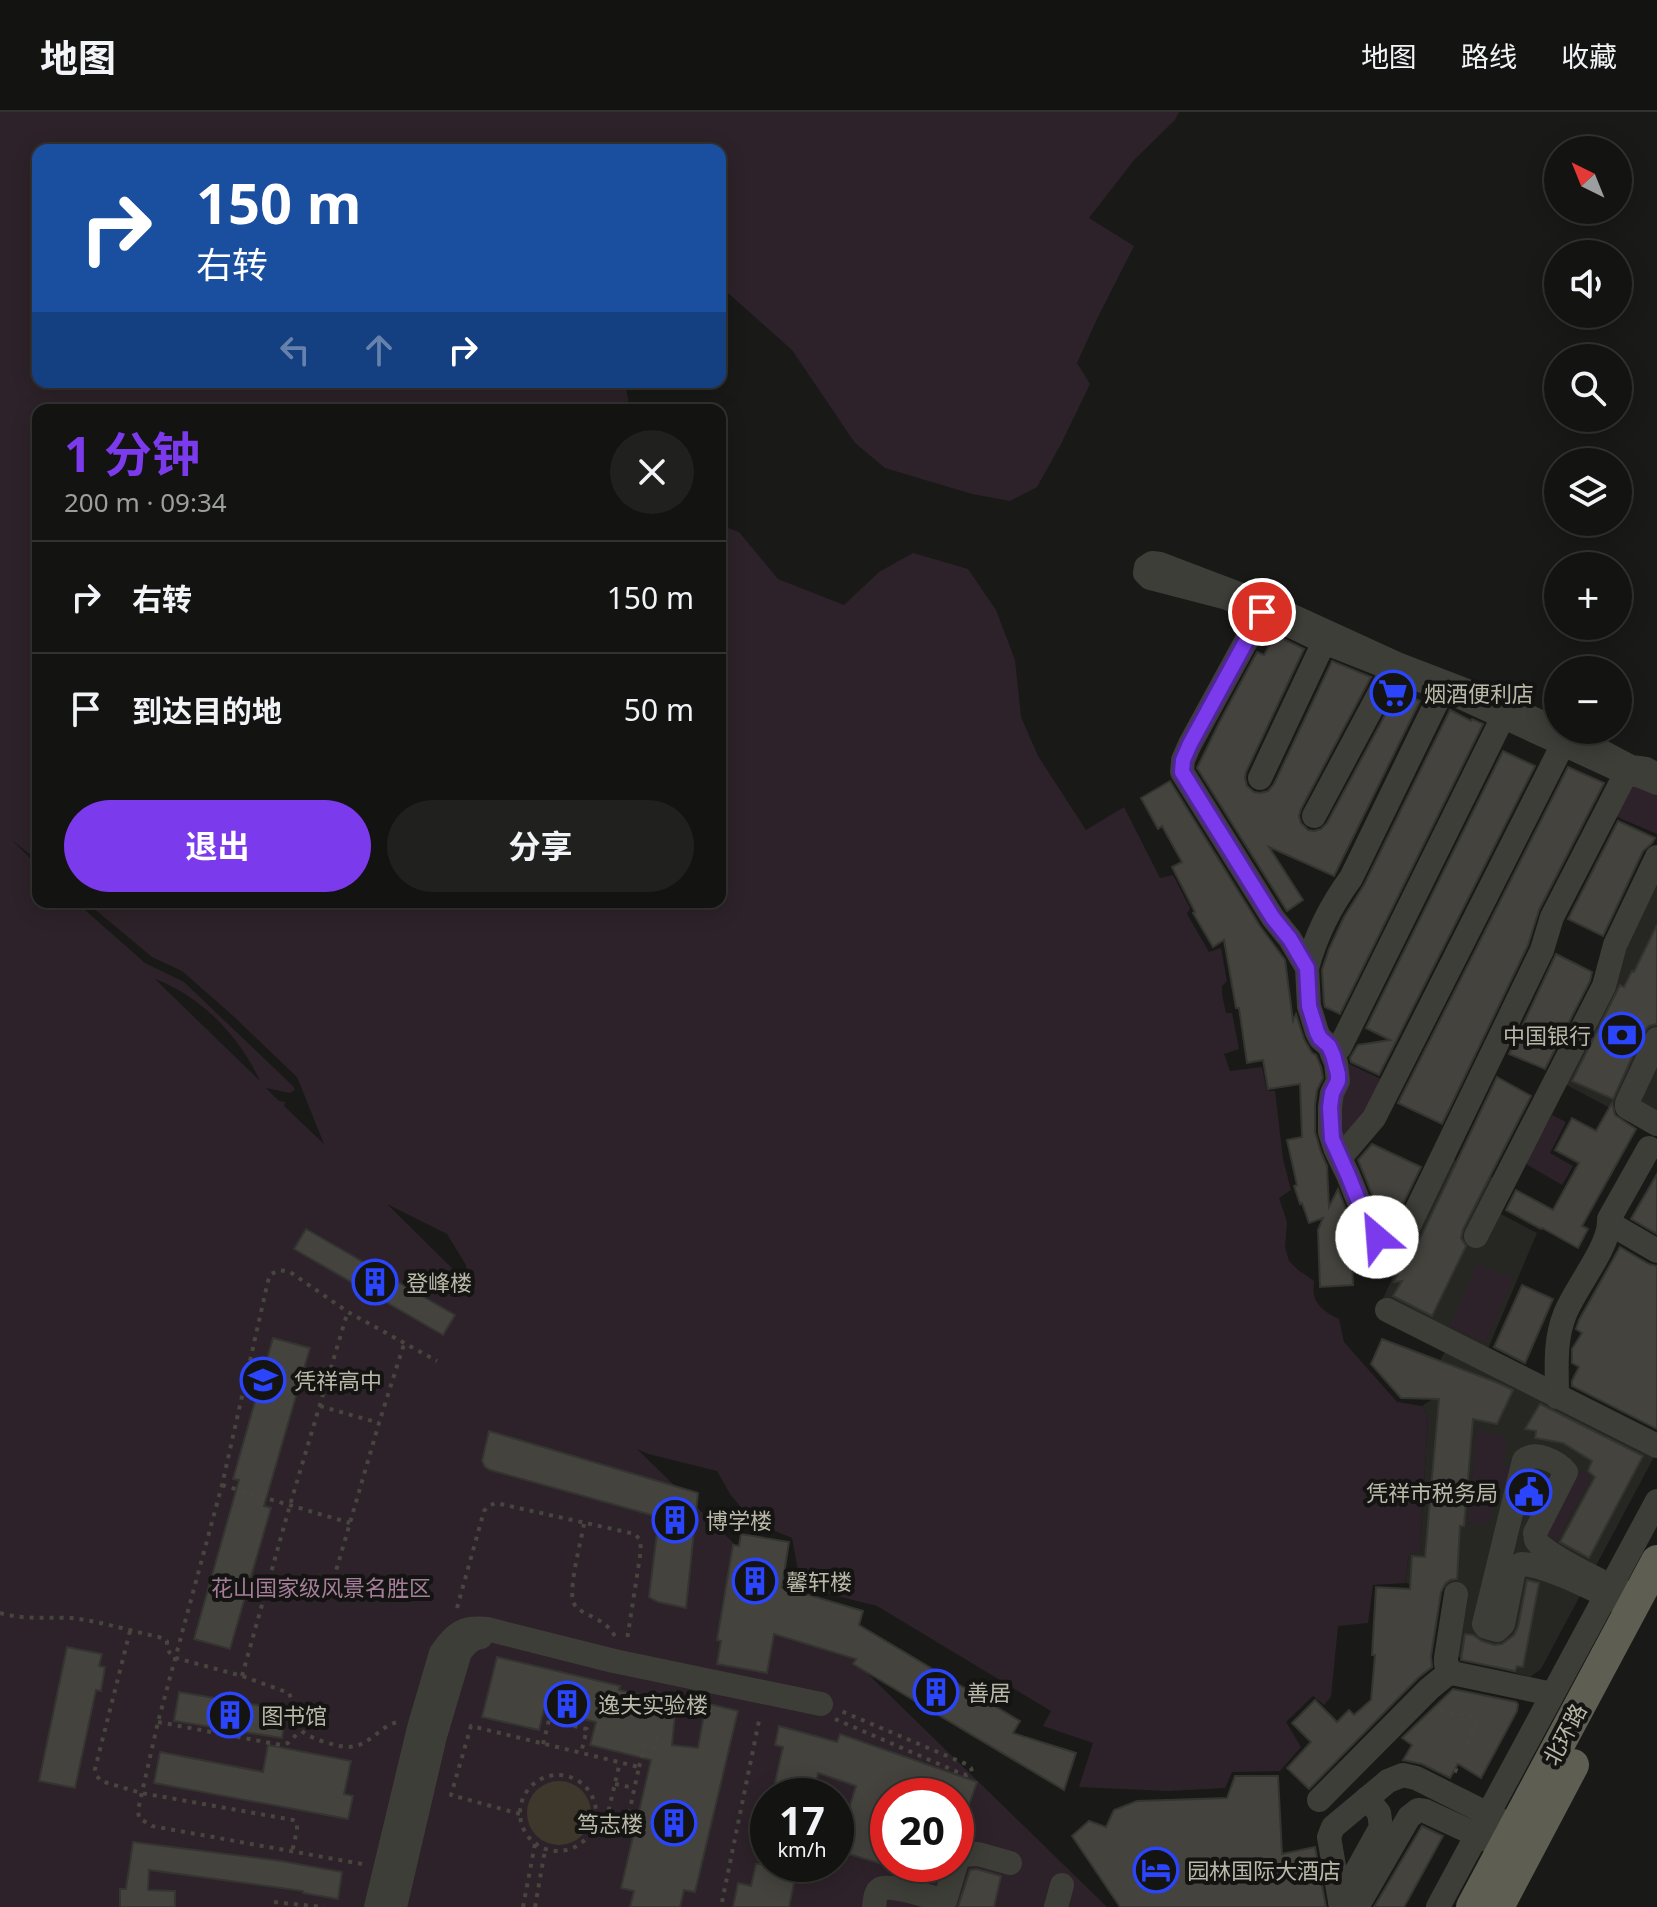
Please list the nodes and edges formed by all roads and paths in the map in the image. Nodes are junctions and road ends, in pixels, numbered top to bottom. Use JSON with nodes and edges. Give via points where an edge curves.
{"nodes":[{"id":1,"x":1262,"y":612,"type":"junction"},
{"id":2,"x":1324,"y":642,"type":"junction"},
{"id":3,"x":1392,"y":670,"type":"junction"},
{"id":4,"x":1443,"y":689,"type":"junction"},
{"id":5,"x":1503,"y":717,"type":"junction"},
{"id":6,"x":1544,"y":735,"type":"edge"},
{"id":7,"x":1563,"y":744,"type":"joint"},
{"id":8,"x":1626,"y":773,"type":"junction"},
{"id":9,"x":1657,"y":775,"type":"edge"},
{"id":10,"x":1260,"y":778,"type":"dead end"},
{"id":11,"x":1657,"y":783,"type":"edge"},
{"id":12,"x":1314,"y":816,"type":"dead end"},
{"id":13,"x":1657,"y":857,"type":"edge"},
{"id":14,"x":1307,"y":968,"type":"junction"},
{"id":15,"x":1657,"y":1039,"type":"edge"},
{"id":16,"x":1333,"y":1055,"type":"junction"},
{"id":17,"x":1657,"y":1124,"type":"edge"},
{"id":18,"x":1649,"y":1148,"type":"dead end"},
{"id":19,"x":1340,"y":1158,"type":"junction"},
{"id":20,"x":1609,"y":1223,"type":"junction"},
{"id":21,"x":1476,"y":1236,"type":"dead end"},
{"id":22,"x":1657,"y":1251,"type":"edge"},
{"id":23,"x":1387,"y":1310,"type":"dead end"},
{"id":24,"x":348,"y":1312,"type":"junction"},
{"id":25,"x":404,"y":1344,"type":"junction"},
{"id":26,"x":437,"y":1361,"type":"dead end"},
{"id":27,"x":1557,"y":1397,"type":"junction"},
{"id":28,"x":320,"y":1406,"type":"junction"},
{"id":29,"x":379,"y":1423,"type":"junction"},
{"id":30,"x":1657,"y":1446,"type":"edge"},
{"id":31,"x":222,"y":1485,"type":"junction"},
{"id":32,"x":1657,"y":1501,"type":"edge"},
{"id":33,"x":290,"y":1505,"type":"junction"},
{"id":34,"x":350,"y":1523,"type":"junction"},
{"id":35,"x":584,"y":1524,"type":"junction"},
{"id":36,"x":1657,"y":1561,"type":"edge"},
{"id":37,"x":268,"y":1583,"type":"junction"},
{"id":38,"x":1456,"y":1594,"type":"dead end"},
{"id":39,"x":1629,"y":1599,"type":"edge"},
{"id":40,"x":0,"y":1613,"type":"edge"},
{"id":41,"x":130,"y":1631,"type":"junction"},
{"id":42,"x":447,"y":1644,"type":"junction"},
{"id":43,"x":176,"y":1658,"type":"junction"},
{"id":44,"x":619,"y":1662,"type":"junction"},
{"id":45,"x":1452,"y":1673,"type":"junction"},
{"id":46,"x":242,"y":1676,"type":"junction"},
{"id":47,"x":670,"y":1680,"type":"junction"},
{"id":48,"x":1552,"y":1694,"type":"junction"},
{"id":49,"x":763,"y":1701,"type":"junction"},
{"id":50,"x":1430,"y":1708,"type":"dead end"},
{"id":51,"x":819,"y":1709,"type":"junction"},
{"id":52,"x":158,"y":1722,"type":"junction"},
{"id":53,"x":419,"y":1728,"type":"junction"},
{"id":54,"x":301,"y":1731,"type":"junction"},
{"id":55,"x":543,"y":1744,"type":"junction"},
{"id":56,"x":581,"y":1753,"type":"junction"},
{"id":57,"x":620,"y":1762,"type":"junction"},
{"id":58,"x":639,"y":1767,"type":"junction"},
{"id":59,"x":615,"y":1784,"type":"junction"},
{"id":60,"x":634,"y":1788,"type":"junction"},
{"id":61,"x":141,"y":1793,"type":"junction"},
{"id":62,"x":1367,"y":1798,"type":"junction"},
{"id":63,"x":1319,"y":1800,"type":"dead end"},
{"id":64,"x":1458,"y":1800,"type":"junction"},
{"id":65,"x":520,"y":1814,"type":"junction"},
{"id":66,"x":593,"y":1828,"type":"junction"},
{"id":67,"x":604,"y":1831,"type":"junction"},
{"id":68,"x":1496,"y":1831,"type":"junction"},
{"id":69,"x":535,"y":1844,"type":"junction"},
{"id":70,"x":545,"y":1849,"type":"junction"},
{"id":71,"x":292,"y":1852,"type":"junction"},
{"id":72,"x":1010,"y":1863,"type":"dead end"},
{"id":73,"x":385,"y":1868,"type":"junction"},
{"id":74,"x":274,"y":1902,"type":"dead end"},
{"id":75,"x":722,"y":1902,"type":"dead end"},
{"id":76,"x":944,"y":1904,"type":"edge"},
{"id":77,"x":1346,"y":1905,"type":"edge"},
{"id":78,"x":324,"y":1907,"type":"edge"},
{"id":79,"x":376,"y":1907,"type":"edge"},
{"id":80,"x":395,"y":1907,"type":"edge"},
{"id":81,"x":523,"y":1907,"type":"edge"},
{"id":82,"x":535,"y":1907,"type":"edge"},
{"id":83,"x":874,"y":1907,"type":"edge"},
{"id":84,"x":1438,"y":1907,"type":"edge"},
{"id":85,"x":1472,"y":1907,"type":"edge"},
{"id":86,"x":1498,"y":1907,"type":"edge"}],
"edges":[{"from":1,"to":2,"type":"street"},
{"from":1,"to":9,"type":"street","via":[[1150,578],[1146,567],[1160,564],[1268,605]]},
{"from":1,"to":14,"type":"street","via":[[1190,744],[1182,772]]},
{"from":2,"to":3,"type":"street"},
{"from":2,"to":10,"type":"street"},
{"from":3,"to":4,"type":"street"},
{"from":3,"to":12,"type":"street"},
{"from":4,"to":5,"type":"street"},
{"from":4,"to":14,"type":"street","via":[[1351,878],[1326,918]]},
{"from":5,"to":6,"type":"street"},
{"from":5,"to":16,"type":"street"},
{"from":7,"to":8,"type":"street"},
{"from":7,"to":19,"type":"street","via":[[1370,1126]]},
{"from":8,"to":11,"type":"street"},
{"from":8,"to":19,"type":"street","via":[[1401,1238],[1383,1240],[1369,1227]]},
{"from":13,"to":21,"type":"street","via":[[1615,945],[1604,986]]},
{"from":14,"to":16,"type":"street","via":[[1309,1006],[1317,1032]]},
{"from":15,"to":17,"type":"street","via":[[1627,1103]]},
{"from":16,"to":19,"type":"street","via":[[1338,1081],[1332,1093],[1330,1132]]},
{"from":18,"to":20,"type":"street"},
{"from":20,"to":22,"type":"street"},
{"from":20,"to":27,"type":"street","via":[[1559,1329]]},
{"from":23,"to":27,"type":"street"},
{"from":24,"to":25,"type":"path"},
{"from":24,"to":28,"type":"path"},
{"from":24,"to":31,"type":"path","via":[[290,1272],[271,1274]]},
{"from":25,"to":26,"type":"path"},
{"from":25,"to":29,"type":"path"},
{"from":27,"to":30,"type":"street"},
{"from":28,"to":29,"type":"path"},
{"from":28,"to":33,"type":"path"},
{"from":29,"to":34,"type":"path"},
{"from":31,"to":33,"type":"path"},
{"from":31,"to":43,"type":"path"},
{"from":32,"to":39,"type":"street"},
{"from":33,"to":34,"type":"path"},
{"from":33,"to":37,"type":"path"},
{"from":34,"to":37,"type":"path","via":[[329,1595],[319,1598]]},
{"from":35,"to":42,"type":"path","via":[[496,1503],[488,1506]]},
{"from":35,"to":44,"type":"path","via":[[573,1599],[575,1606],[615,1635]]},
{"from":35,"to":44,"type":"path","via":[[635,1534],[640,1540]]},
{"from":36,"to":39,"type":"main road","name":"北环路"},
{"from":37,"to":46,"type":"path"},
{"from":38,"to":45,"type":"street","via":[[1446,1658]]},
{"from":39,"to":39,"type":"street","via":[[1539,1544],[1535,1533],[1566,1472],[1553,1462],[1527,1457],[1486,1627],[1497,1630],[1503,1624],[1514,1570],[1521,1564]]},
{"from":39,"to":48,"type":"street"},
{"from":39,"to":68,"type":"main road","name":"北环路"},
{"from":39,"to":86,"type":"main road","name":"北环路"},
{"from":40,"to":41,"type":"path","via":[[72,1618]]},
{"from":41,"to":43,"type":"path","via":[[167,1641]]},
{"from":41,"to":61,"type":"path","via":[[95,1769],[101,1781]]},
{"from":42,"to":44,"type":"street","via":[[474,1627]]},
{"from":42,"to":53,"type":"street"},
{"from":43,"to":46,"type":"path"},
{"from":43,"to":52,"type":"path"},
{"from":44,"to":51,"type":"street"},
{"from":45,"to":48,"type":"street"},
{"from":45,"to":63,"type":"street","via":[[1429,1689]]},
{"from":46,"to":54,"type":"path","via":[[289,1693]]},
{"from":47,"to":49,"type":"street"},
{"from":47,"to":58,"type":"path","via":[[654,1748],[645,1746]]},
{"from":47,"to":80,"type":"street","via":[[485,1637],[467,1644],[435,1736]]},
{"from":48,"to":68,"type":"street"},
{"from":49,"to":51,"type":"street"},
{"from":49,"to":75,"type":"path"},
{"from":50,"to":64,"type":"path","via":[[1476,1722],[1456,1767],[1467,1778]]},
{"from":51,"to":51,"type":"path","via":[[962,1774],[972,1772],[966,1764]]},
{"from":52,"to":54,"type":"path","via":[[281,1745]]},
{"from":52,"to":61,"type":"path"},
{"from":53,"to":54,"type":"path","via":[[392,1723],[362,1744],[346,1747]]},
{"from":53,"to":73,"type":"street"},
{"from":55,"to":56,"type":"path"},
{"from":55,"to":56,"type":"path","via":[[549,1720],[587,1729]]},
{"from":55,"to":65,"type":"path","via":[[471,1726],[451,1795]]},
{"from":56,"to":57,"type":"path"},
{"from":57,"to":58,"type":"path"},
{"from":57,"to":59,"type":"path"},
{"from":58,"to":60,"type":"path"},
{"from":59,"to":60,"type":"path"},
{"from":59,"to":67,"type":"path"},
{"from":60,"to":67,"type":"path","via":[[624,1836]]},
{"from":61,"to":71,"type":"path","via":[[139,1818],[152,1826]]},
{"from":61,"to":71,"type":"path","via":[[293,1820],[297,1830]]},
{"from":62,"to":64,"type":"street","via":[[1403,1775]]},
{"from":62,"to":77,"type":"street","via":[[1379,1813],[1381,1827]]},
{"from":62,"to":77,"type":"street","via":[[1333,1827],[1329,1837]]},
{"from":64,"to":68,"type":"street"},
{"from":65,"to":66,"type":"path","via":[[533,1784],[565,1776],[592,1795]]},
{"from":65,"to":69,"type":"path","via":[[521,1825]]},
{"from":66,"to":67,"type":"path"},
{"from":66,"to":70,"type":"path","via":[[578,1846]]},
{"from":68,"to":77,"type":"street","via":[[1418,1810]]},
{"from":68,"to":84,"type":"street"},
{"from":68,"to":85,"type":"main road","name":"北环路"},
{"from":69,"to":70,"type":"path"},
{"from":69,"to":81,"type":"path"},
{"from":70,"to":82,"type":"path"},
{"from":71,"to":73,"type":"path"},
{"from":72,"to":76,"type":"street","via":[[961,1855]]},
{"from":73,"to":79,"type":"street"},
{"from":74,"to":78,"type":"path"},
{"from":76,"to":83,"type":"street","via":[[891,1887],[877,1891]]}]}
